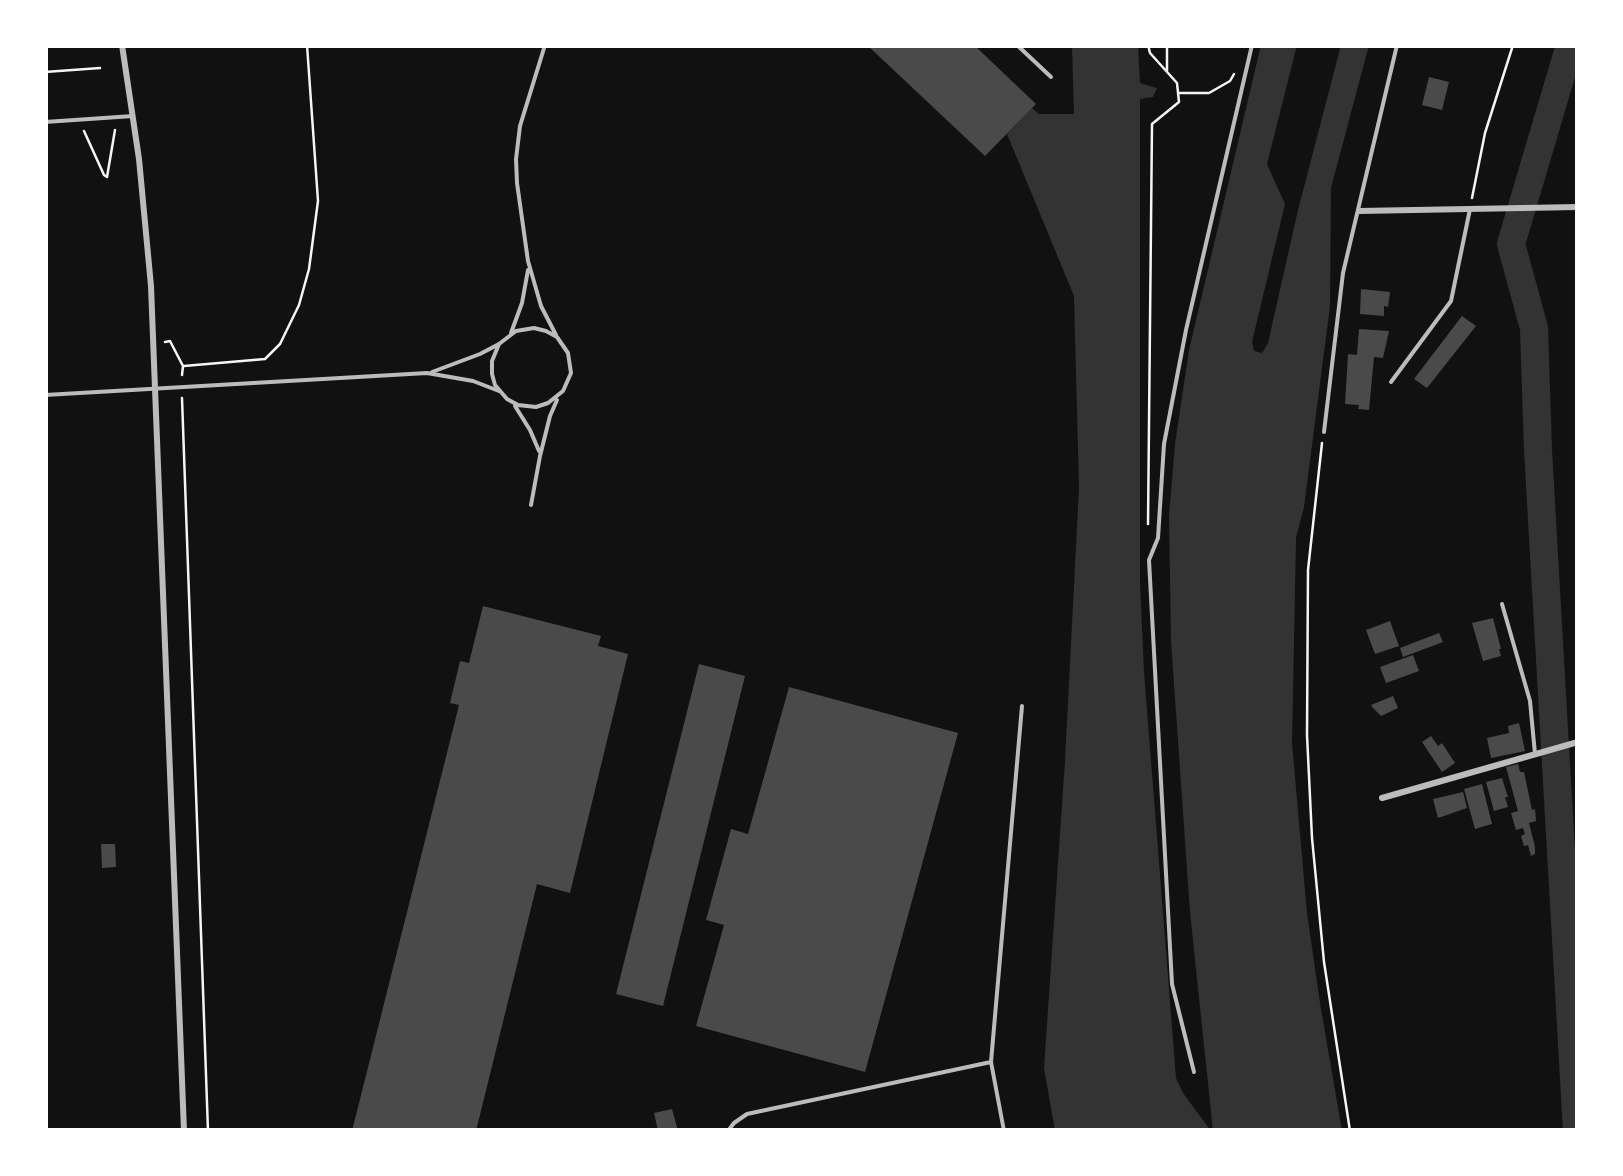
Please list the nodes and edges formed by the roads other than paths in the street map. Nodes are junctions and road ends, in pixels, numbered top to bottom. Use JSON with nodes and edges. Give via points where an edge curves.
{"nodes":[{"id":1,"x":122,"y":45,"type":"edge"},
{"id":2,"x":546,"y":45,"type":"edge"},
{"id":3,"x":1017,"y":45,"type":"edge"},
{"id":4,"x":1252,"y":45,"type":"edge"},
{"id":5,"x":1398,"y":45,"type":"edge"},
{"id":6,"x":1051,"y":78,"type":"dead end"},
{"id":7,"x":134,"y":116,"type":"junction"},
{"id":8,"x":45,"y":122,"type":"edge"},
{"id":9,"x":1578,"y":207,"type":"edge"},
{"id":10,"x":1470,"y":210,"type":"junction"},
{"id":11,"x":1359,"y":211,"type":"junction"},
{"id":12,"x":528,"y":260,"type":"junction"},
{"id":13,"x":510,"y":334,"type":"junction"},
{"id":14,"x":557,"y":337,"type":"junction"},
{"id":15,"x":499,"y":344,"type":"junction"},
{"id":16,"x":427,"y":373,"type":"junction"},
{"id":17,"x":1391,"y":382,"type":"dead end"},
{"id":18,"x":156,"y":388,"type":"junction"},
{"id":19,"x":499,"y":391,"type":"junction"},
{"id":20,"x":45,"y":395,"type":"edge"},
{"id":21,"x":559,"y":396,"type":"junction"},
{"id":22,"x":512,"y":403,"type":"junction"},
{"id":23,"x":1324,"y":432,"type":"road end"},
{"id":24,"x":540,"y":456,"type":"junction"},
{"id":25,"x":530,"y":505,"type":"dead end"},
{"id":26,"x":1502,"y":604,"type":"dead end"},
{"id":27,"x":1022,"y":706,"type":"dead end"},
{"id":28,"x":1576,"y":743,"type":"edge"},
{"id":29,"x":1535,"y":754,"type":"junction"},
{"id":30,"x":1382,"y":798,"type":"dead end"},
{"id":31,"x":991,"y":1062,"type":"junction"},
{"id":32,"x":1194,"y":1072,"type":"dead end"},
{"id":33,"x":184,"y":1131,"type":"edge"},
{"id":34,"x":728,"y":1131,"type":"edge"},
{"id":35,"x":1004,"y":1131,"type":"edge"}],
"edges":[{"from":1,"to":7,"type":"street"},
{"from":2,"to":12,"type":"lane","via":[[517,145]]},
{"from":3,"to":6,"type":"lane"},
{"from":4,"to":32,"type":"lane","via":[[1186,330],[1164,444],[1158,538],[1149,560],[1172,984]]},
{"from":5,"to":11,"type":"lane"},
{"from":7,"to":8,"type":"lane"},
{"from":7,"to":18,"type":"street"},
{"from":9,"to":10,"type":"street"},
{"from":10,"to":11,"type":"street"},
{"from":10,"to":17,"type":"lane","via":[[1451,300]]},
{"from":11,"to":23,"type":"lane","via":[[1343,273]]},
{"from":12,"to":13,"type":"lane"},
{"from":12,"to":14,"type":"lane"},
{"from":13,"to":14,"type":"lane","via":[[534,328]]},
{"from":13,"to":15,"type":"lane"},
{"from":14,"to":21,"type":"lane","via":[[571,366]]},
{"from":15,"to":16,"type":"lane"},
{"from":15,"to":19,"type":"lane","via":[[491,367]]},
{"from":16,"to":18,"type":"lane"},
{"from":16,"to":19,"type":"lane"},
{"from":18,"to":20,"type":"lane"},
{"from":18,"to":33,"type":"street"},
{"from":19,"to":22,"type":"lane"},
{"from":21,"to":22,"type":"lane","via":[[536,407]]},
{"from":21,"to":24,"type":"lane"},
{"from":22,"to":24,"type":"lane"},
{"from":24,"to":25,"type":"lane"},
{"from":26,"to":29,"type":"lane","via":[[1530,701]]},
{"from":27,"to":31,"type":"lane"},
{"from":28,"to":29,"type":"street"},
{"from":29,"to":30,"type":"street"},
{"from":31,"to":34,"type":"lane","via":[[748,1114]]},
{"from":31,"to":35,"type":"lane"}]}
